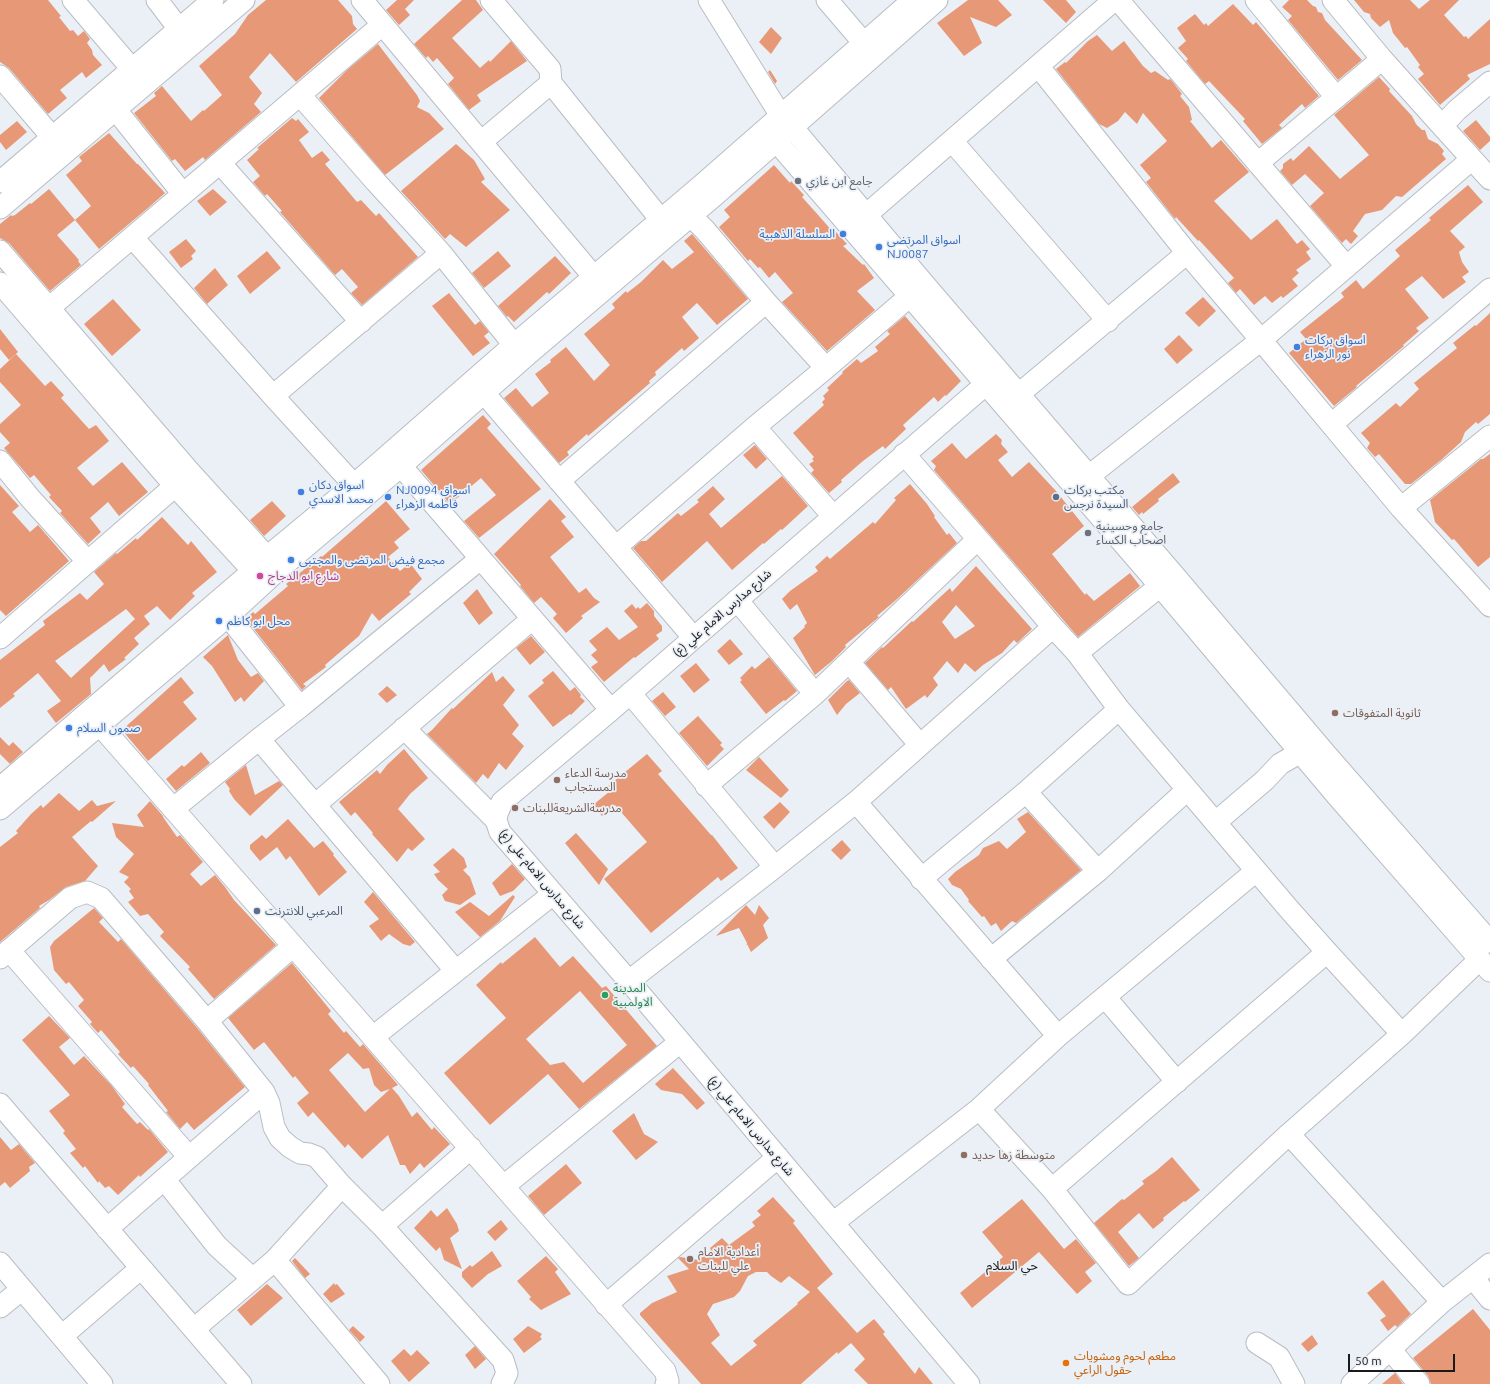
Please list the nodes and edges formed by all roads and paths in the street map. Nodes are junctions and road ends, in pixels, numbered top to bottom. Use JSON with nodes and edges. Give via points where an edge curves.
{"nodes":[{"id":1,"x":73,"y":0,"type":"edge"},
{"id":2,"x":157,"y":0,"type":"edge"},
{"id":3,"x":213,"y":0,"type":"edge"},
{"id":4,"x":244,"y":0,"type":"edge"},
{"id":5,"x":362,"y":0,"type":"edge"},
{"id":6,"x":491,"y":0,"type":"edge"},
{"id":7,"x":708,"y":0,"type":"edge"},
{"id":8,"x":828,"y":0,"type":"edge"},
{"id":9,"x":912,"y":0,"type":"edge"},
{"id":10,"x":937,"y":0,"type":"edge"},
{"id":11,"x":1114,"y":0,"type":"edge"},
{"id":12,"x":1118,"y":0,"type":"edge"},
{"id":13,"x":1256,"y":0,"type":"edge"},
{"id":14,"x":1333,"y":0,"type":"edge"},
{"id":15,"x":382,"y":25,"type":"junction"},
{"id":16,"x":179,"y":29,"type":"junction"},
{"id":17,"x":863,"y":42,"type":"junction"},
{"id":18,"x":1382,"y":59,"type":"junction"},
{"id":19,"x":1038,"y":67,"type":"junction"},
{"id":20,"x":132,"y":69,"type":"junction"},
{"id":21,"x":0,"y":76,"type":"edge"},
{"id":22,"x":1490,"y":82,"type":"edge"},
{"id":23,"x":551,"y":83,"type":"junction"},
{"id":24,"x":300,"y":95,"type":"junction"},
{"id":25,"x":1336,"y":97,"type":"junction"},
{"id":26,"x":116,"y":110,"type":"junction"},
{"id":27,"x":787,"y":121,"type":"junction"},
{"id":28,"x":1442,"y":126,"type":"junction"},
{"id":29,"x":52,"y":137,"type":"junction"},
{"id":30,"x":776,"y":141,"type":"junction"},
{"id":31,"x":952,"y":141,"type":"junction"},
{"id":32,"x":481,"y":142,"type":"junction"},
{"id":33,"x":1472,"y":159,"type":"junction"},
{"id":34,"x":220,"y":163,"type":"junction"},
{"id":35,"x":1258,"y":163,"type":"junction"},
{"id":36,"x":1490,"y":179,"type":"edge"},
{"id":37,"x":0,"y":182,"type":"edge"},
{"id":38,"x":709,"y":190,"type":"junction"},
{"id":39,"x":183,"y":194,"type":"junction"},
{"id":40,"x":0,"y":208,"type":"edge"},
{"id":41,"x":866,"y":215,"type":"junction"},
{"id":42,"x":690,"y":216,"type":"junction"},
{"id":43,"x":661,"y":220,"type":"junction"},
{"id":44,"x":133,"y":238,"type":"junction"},
{"id":45,"x":0,"y":252,"type":"edge"},
{"id":46,"x":441,"y":253,"type":"junction"},
{"id":47,"x":1187,"y":253,"type":"junction"},
{"id":48,"x":1346,"y":266,"type":"junction"},
{"id":49,"x":594,"y":277,"type":"junction"},
{"id":50,"x":0,"y":283,"type":"edge"},
{"id":51,"x":1490,"y":289,"type":"edge"},
{"id":52,"x":910,"y":296,"type":"junction"},
{"id":53,"x":766,"y":302,"type":"junction"},
{"id":54,"x":49,"y":308,"type":"junction"},
{"id":55,"x":1108,"y":321,"type":"junction"},
{"id":56,"x":361,"y":322,"type":"junction"},
{"id":57,"x":1261,"y":340,"type":"junction"},
{"id":58,"x":514,"y":345,"type":"junction"},
{"id":59,"x":826,"y":368,"type":"junction"},
{"id":60,"x":986,"y":384,"type":"junction"},
{"id":61,"x":484,"y":393,"type":"junction"},
{"id":62,"x":1019,"y":394,"type":"junction"},
{"id":63,"x":273,"y":396,"type":"junction"},
{"id":64,"x":1332,"y":424,"type":"junction"},
{"id":65,"x":755,"y":427,"type":"junction"},
{"id":66,"x":1490,"y":436,"type":"edge"},
{"id":67,"x":904,"y":454,"type":"junction"},
{"id":68,"x":0,"y":461,"type":"edge"},
{"id":69,"x":401,"y":466,"type":"junction"},
{"id":70,"x":1089,"y":476,"type":"junction"},
{"id":71,"x":559,"y":481,"type":"junction"},
{"id":72,"x":354,"y":485,"type":"junction"},
{"id":73,"x":175,"y":486,"type":"junction"},
{"id":74,"x":1401,"y":508,"type":"junction"},
{"id":75,"x":833,"y":516,"type":"junction"},
{"id":76,"x":978,"y":539,"type":"junction"},
{"id":77,"x":616,"y":547,"type":"junction"},
{"id":78,"x":480,"y":559,"type":"junction"},
{"id":79,"x":88,"y":562,"type":"junction"},
{"id":80,"x":260,"y":564,"type":"junction"},
{"id":81,"x":1160,"y":586,"type":"junction"},
{"id":82,"x":737,"y":600,"type":"junction"},
{"id":83,"x":1490,"y":606,"type":"edge"},
{"id":84,"x":228,"y":616,"type":"junction"},
{"id":85,"x":532,"y":619,"type":"junction"},
{"id":86,"x":1053,"y":627,"type":"junction"},
{"id":87,"x":2,"y":631,"type":"edge"},
{"id":88,"x":693,"y":637,"type":"junction"},
{"id":89,"x":1077,"y":653,"type":"junction"},
{"id":90,"x":849,"y":662,"type":"junction"},
{"id":91,"x":630,"y":693,"type":"junction"},
{"id":92,"x":815,"y":694,"type":"junction"},
{"id":93,"x":300,"y":707,"type":"junction"},
{"id":94,"x":1119,"y":708,"type":"junction"},
{"id":95,"x":611,"y":710,"type":"junction"},
{"id":96,"x":99,"y":724,"type":"junction"},
{"id":97,"x":404,"y":728,"type":"junction"},
{"id":98,"x":259,"y":739,"type":"junction"},
{"id":99,"x":920,"y":745,"type":"junction"},
{"id":100,"x":1300,"y":752,"type":"junction"},
{"id":101,"x":48,"y":758,"type":"junction"},
{"id":102,"x":706,"y":786,"type":"junction"},
{"id":103,"x":0,"y":788,"type":"edge"},
{"id":104,"x":1187,"y":790,"type":"junction"},
{"id":105,"x":1026,"y":792,"type":"junction"},
{"id":106,"x":856,"y":802,"type":"junction"},
{"id":107,"x":315,"y":805,"type":"junction"},
{"id":108,"x":0,"y":809,"type":"edge"},
{"id":109,"x":173,"y":809,"type":"junction"},
{"id":110,"x":496,"y":820,"type":"junction"},
{"id":111,"x":1216,"y":822,"type":"junction"},
{"id":112,"x":775,"y":868,"type":"junction"},
{"id":113,"x":1098,"y":871,"type":"junction"},
{"id":114,"x":1256,"y":871,"type":"junction"},
{"id":115,"x":921,"y":879,"type":"junction"},
{"id":116,"x":554,"y":894,"type":"junction"},
{"id":117,"x":293,"y":946,"type":"junction"},
{"id":118,"x":1327,"y":952,"type":"junction"},
{"id":119,"x":4,"y":954,"type":"edge"},
{"id":120,"x":1487,"y":957,"type":"edge"},
{"id":121,"x":991,"y":958,"type":"junction"},
{"id":122,"x":455,"y":970,"type":"junction"},
{"id":123,"x":629,"y":981,"type":"junction"},
{"id":124,"x":1104,"y":997,"type":"junction"},
{"id":125,"x":207,"y":1021,"type":"junction"},
{"id":126,"x":1402,"y":1034,"type":"junction"},
{"id":127,"x":1058,"y":1036,"type":"junction"},
{"id":128,"x":373,"y":1037,"type":"junction"},
{"id":129,"x":680,"y":1042,"type":"junction"},
{"id":130,"x":1177,"y":1082,"type":"junction"},
{"id":131,"x":264,"y":1092,"type":"junction"},
{"id":132,"x":0,"y":1104,"type":"edge"},
{"id":133,"x":979,"y":1109,"type":"junction"},
{"id":134,"x":1288,"y":1134,"type":"junction"},
{"id":135,"x":471,"y":1148,"type":"junction"},
{"id":136,"x":189,"y":1157,"type":"junction"},
{"id":137,"x":778,"y":1157,"type":"junction"},
{"id":138,"x":164,"y":1179,"type":"junction"},
{"id":139,"x":342,"y":1186,"type":"junction"},
{"id":140,"x":504,"y":1186,"type":"junction"},
{"id":141,"x":1052,"y":1189,"type":"junction"},
{"id":142,"x":833,"y":1223,"type":"junction"},
{"id":143,"x":382,"y":1226,"type":"junction"},
{"id":144,"x":107,"y":1229,"type":"junction"},
{"id":145,"x":275,"y":1260,"type":"junction"},
{"id":146,"x":0,"y":1263,"type":"edge"},
{"id":147,"x":1490,"y":1264,"type":"edge"},
{"id":148,"x":141,"y":1268,"type":"junction"},
{"id":149,"x":1473,"y":1278,"type":"junction"},
{"id":150,"x":253,"y":1279,"type":"junction"},
{"id":151,"x":22,"y":1289,"type":"junction"},
{"id":152,"x":1490,"y":1299,"type":"edge"},
{"id":153,"x":1442,"y":1302,"type":"junction"},
{"id":154,"x":606,"y":1305,"type":"junction"},
{"id":155,"x":0,"y":1307,"type":"edge"},
{"id":156,"x":194,"y":1329,"type":"junction"},
{"id":157,"x":62,"y":1336,"type":"junction"},
{"id":158,"x":1258,"y":1343,"type":"dead end"},
{"id":159,"x":1390,"y":1350,"type":"junction"},
{"id":160,"x":102,"y":1384,"type":"edge"},
{"id":161,"x":241,"y":1384,"type":"edge"},
{"id":162,"x":379,"y":1384,"type":"edge"},
{"id":163,"x":502,"y":1384,"type":"edge"},
{"id":164,"x":666,"y":1384,"type":"edge"},
{"id":165,"x":969,"y":1384,"type":"edge"},
{"id":166,"x":1294,"y":1384,"type":"edge"},
{"id":167,"x":1352,"y":1384,"type":"edge"},
{"id":168,"x":1419,"y":1384,"type":"edge"}],
"edges":[{"from":1,"to":20,"type":"street"},
{"from":2,"to":16,"type":"street"},
{"from":3,"to":16,"type":"street"},
{"from":4,"to":26,"type":"street"},
{"from":5,"to":15,"type":"street"},
{"from":6,"to":23,"type":"street","via":[[550,69]]},
{"from":7,"to":27,"type":"street"},
{"from":8,"to":17,"type":"street"},
{"from":9,"to":17,"type":"street"},
{"from":10,"to":27,"type":"street"},
{"from":11,"to":19,"type":"street"},
{"from":12,"to":35,"type":"street"},
{"from":13,"to":25,"type":"street"},
{"from":14,"to":18,"type":"street"},
{"from":15,"to":24,"type":"street"},
{"from":15,"to":32,"type":"street"},
{"from":16,"to":20,"type":"street"},
{"from":17,"to":27,"type":"street"},
{"from":18,"to":25,"type":"street"},
{"from":18,"to":28,"type":"street"},
{"from":19,"to":31,"type":"street"},
{"from":19,"to":47,"type":"street"},
{"from":20,"to":29,"type":"street"},
{"from":21,"to":29,"type":"street"},
{"from":22,"to":28,"type":"street"},
{"from":23,"to":32,"type":"street"},
{"from":23,"to":43,"type":"street"},
{"from":24,"to":34,"type":"street"},
{"from":24,"to":46,"type":"street"},
{"from":25,"to":35,"type":"street"},
{"from":26,"to":39,"type":"street"},
{"from":26,"to":40,"type":"street"},
{"from":27,"to":30,"type":"street"},
{"from":27,"to":38,"type":"street"},
{"from":27,"to":41,"type":"street"},
{"from":28,"to":33,"type":"street"},
{"from":29,"to":37,"type":"street"},
{"from":30,"to":38,"type":"street"},
{"from":30,"to":52,"type":"street"},
{"from":31,"to":41,"type":"street"},
{"from":31,"to":55,"type":"street"},
{"from":32,"to":49,"type":"street"},
{"from":33,"to":36,"type":"street"},
{"from":33,"to":48,"type":"street"},
{"from":34,"to":39,"type":"street"},
{"from":34,"to":56,"type":"street"},
{"from":35,"to":48,"type":"street"},
{"from":38,"to":42,"type":"street"},
{"from":38,"to":43,"type":"street"},
{"from":39,"to":44,"type":"street"},
{"from":41,"to":62,"type":"street"},
{"from":42,"to":53,"type":"street"},
{"from":42,"to":61,"type":"street"},
{"from":43,"to":49,"type":"street"},
{"from":44,"to":54,"type":"street"},
{"from":44,"to":63,"type":"street"},
{"from":45,"to":54,"type":"street"},
{"from":46,"to":56,"type":"street"},
{"from":46,"to":58,"type":"street"},
{"from":47,"to":55,"type":"street"},
{"from":47,"to":57,"type":"street"},
{"from":48,"to":57,"type":"street"},
{"from":49,"to":58,"type":"street"},
{"from":50,"to":73,"type":"street"},
{"from":51,"to":64,"type":"street"},
{"from":52,"to":59,"type":"street"},
{"from":52,"to":60,"type":"street"},
{"from":53,"to":59,"type":"street"},
{"from":53,"to":71,"type":"street"},
{"from":54,"to":80,"type":"street","via":[[189,471]]},
{"from":55,"to":62,"type":"street"},
{"from":56,"to":63,"type":"street"},
{"from":57,"to":64,"type":"street"},
{"from":57,"to":70,"type":"street"},
{"from":58,"to":72,"type":"street"},
{"from":59,"to":65,"type":"street"},
{"from":60,"to":67,"type":"street","name":"شارع مدارس الامام علي (ع)"},
{"from":60,"to":81,"type":"street"},
{"from":61,"to":69,"type":"street"},
{"from":61,"to":71,"type":"street"},
{"from":62,"to":70,"type":"street"},
{"from":63,"to":72,"type":"street"},
{"from":64,"to":74,"type":"street"},
{"from":65,"to":75,"type":"street"},
{"from":65,"to":77,"type":"street"},
{"from":66,"to":74,"type":"street"},
{"from":67,"to":75,"type":"street","name":"شارع مدارس الامام علي (ع)"},
{"from":67,"to":76,"type":"street"},
{"from":68,"to":79,"type":"street"},
{"from":69,"to":78,"type":"street"},
{"from":69,"to":84,"type":"street","via":[[278,570]]},
{"from":70,"to":120,"type":"street","via":[[1324,753]]},
{"from":71,"to":77,"type":"street"},
{"from":72,"to":80,"type":"street"},
{"from":73,"to":79,"type":"street"},
{"from":73,"to":80,"type":"street"},
{"from":74,"to":83,"type":"street"},
{"from":75,"to":82,"type":"street","name":"شارع مدارس الامام علي (ع)"},
{"from":76,"to":86,"type":"street"},
{"from":76,"to":90,"type":"street"},
{"from":77,"to":88,"type":"street"},
{"from":78,"to":85,"type":"street"},
{"from":78,"to":93,"type":"street"},
{"from":79,"to":87,"type":"street"},
{"from":80,"to":101,"type":"street"},
{"from":81,"to":89,"type":"street"},
{"from":81,"to":100,"type":"street"},
{"from":82,"to":88,"type":"street","name":"شارع مدارس الامام علي (ع)"},
{"from":82,"to":92,"type":"street"},
{"from":84,"to":93,"type":"street"},
{"from":84,"to":96,"type":"street"},
{"from":85,"to":95,"type":"street"},
{"from":85,"to":97,"type":"street"},
{"from":86,"to":89,"type":"street"},
{"from":86,"to":99,"type":"street"},
{"from":88,"to":91,"type":"street","name":"شارع مدارس الامام علي (ع)"},
{"from":89,"to":94,"type":"street"},
{"from":90,"to":92,"type":"street"},
{"from":90,"to":99,"type":"street"},
{"from":91,"to":95,"type":"street","name":"شارع مدارس الامام علي (ع)"},
{"from":91,"to":102,"type":"street"},
{"from":92,"to":102,"type":"street"},
{"from":93,"to":98,"type":"street"},
{"from":94,"to":104,"type":"street"},
{"from":94,"to":105,"type":"street"},
{"from":95,"to":110,"type":"street","name":"شارع مدارس الامام علي (ع)","via":[[502,802]]},
{"from":96,"to":101,"type":"street"},
{"from":96,"to":109,"type":"street"},
{"from":97,"to":107,"type":"street"},
{"from":97,"to":110,"type":"street"},
{"from":98,"to":107,"type":"street"},
{"from":98,"to":109,"type":"street"},
{"from":99,"to":106,"type":"street"},
{"from":100,"to":111,"type":"street","via":[[1280,764]]},
{"from":100,"to":120,"type":"street"},
{"from":101,"to":103,"type":"street"},
{"from":101,"to":108,"type":"street"},
{"from":102,"to":112,"type":"street"},
{"from":104,"to":111,"type":"street"},
{"from":104,"to":113,"type":"street"},
{"from":105,"to":113,"type":"street"},
{"from":105,"to":115,"type":"street"},
{"from":106,"to":112,"type":"street"},
{"from":106,"to":115,"type":"street"},
{"from":107,"to":122,"type":"street"},
{"from":109,"to":117,"type":"street"},
{"from":110,"to":116,"type":"street","name":"شارع مدارس الامام علي (ع)","via":[[500,832]]},
{"from":111,"to":114,"type":"street"},
{"from":112,"to":123,"type":"street"},
{"from":113,"to":121,"type":"street"},
{"from":114,"to":118,"type":"street"},
{"from":114,"to":124,"type":"street"},
{"from":115,"to":121,"type":"street"},
{"from":116,"to":122,"type":"street"},
{"from":116,"to":123,"type":"street","name":"شارع مدارس الامام علي (ع)"},
{"from":117,"to":125,"type":"street"},
{"from":117,"to":128,"type":"street"},
{"from":118,"to":126,"type":"street"},
{"from":118,"to":130,"type":"street"},
{"from":119,"to":125,"type":"street","via":[[70,898],[87,892],[101,898]]},
{"from":119,"to":136,"type":"street"},
{"from":120,"to":126,"type":"street"},
{"from":121,"to":127,"type":"street"},
{"from":122,"to":128,"type":"street"},
{"from":123,"to":129,"type":"street","name":"شارع مدارس الامام علي (ع)"},
{"from":124,"to":127,"type":"street"},
{"from":124,"to":130,"type":"street"},
{"from":125,"to":131,"type":"street"},
{"from":126,"to":134,"type":"street"},
{"from":127,"to":133,"type":"street"},
{"from":128,"to":135,"type":"street"},
{"from":129,"to":137,"type":"street","name":"شارع مدارس الامام علي (ع)"},
{"from":129,"to":140,"type":"street"},
{"from":130,"to":141,"type":"street"},
{"from":131,"to":136,"type":"street"},
{"from":131,"to":139,"type":"street","via":[[274,1127],[280,1138],[300,1153],[317,1157]]},
{"from":132,"to":144,"type":"street"},
{"from":133,"to":141,"type":"street"},
{"from":133,"to":142,"type":"street"},
{"from":134,"to":141,"type":"street","via":[[1128,1284]]},
{"from":134,"to":153,"type":"street"},
{"from":135,"to":140,"type":"street"},
{"from":135,"to":143,"type":"street"},
{"from":136,"to":138,"type":"street"},
{"from":137,"to":142,"type":"street","name":"شارع مدارس الامام علي (ع)"},
{"from":137,"to":154,"type":"street"},
{"from":138,"to":144,"type":"street"},
{"from":138,"to":150,"type":"street","via":[[217,1246]]},
{"from":139,"to":143,"type":"street"},
{"from":139,"to":145,"type":"street"},
{"from":140,"to":154,"type":"street"},
{"from":142,"to":165,"type":"street","name":"شارع مدارس الامام علي (ع)"},
{"from":143,"to":163,"type":"street","via":[[503,1360],[507,1373]]},
{"from":144,"to":148,"type":"street"},
{"from":145,"to":150,"type":"street"},
{"from":145,"to":162,"type":"street"},
{"from":146,"to":151,"type":"street"},
{"from":147,"to":149,"type":"street"},
{"from":148,"to":156,"type":"street"},
{"from":148,"to":157,"type":"street"},
{"from":149,"to":152,"type":"street"},
{"from":149,"to":153,"type":"street"},
{"from":150,"to":156,"type":"street"},
{"from":151,"to":155,"type":"street"},
{"from":151,"to":157,"type":"street"},
{"from":153,"to":159,"type":"street"},
{"from":154,"to":164,"type":"street","via":[[665,1371],[668,1381]]},
{"from":156,"to":161,"type":"street"},
{"from":157,"to":160,"type":"street"},
{"from":158,"to":166,"type":"street","via":[[1279,1357]]},
{"from":159,"to":167,"type":"street"},
{"from":159,"to":168,"type":"street"}]}
